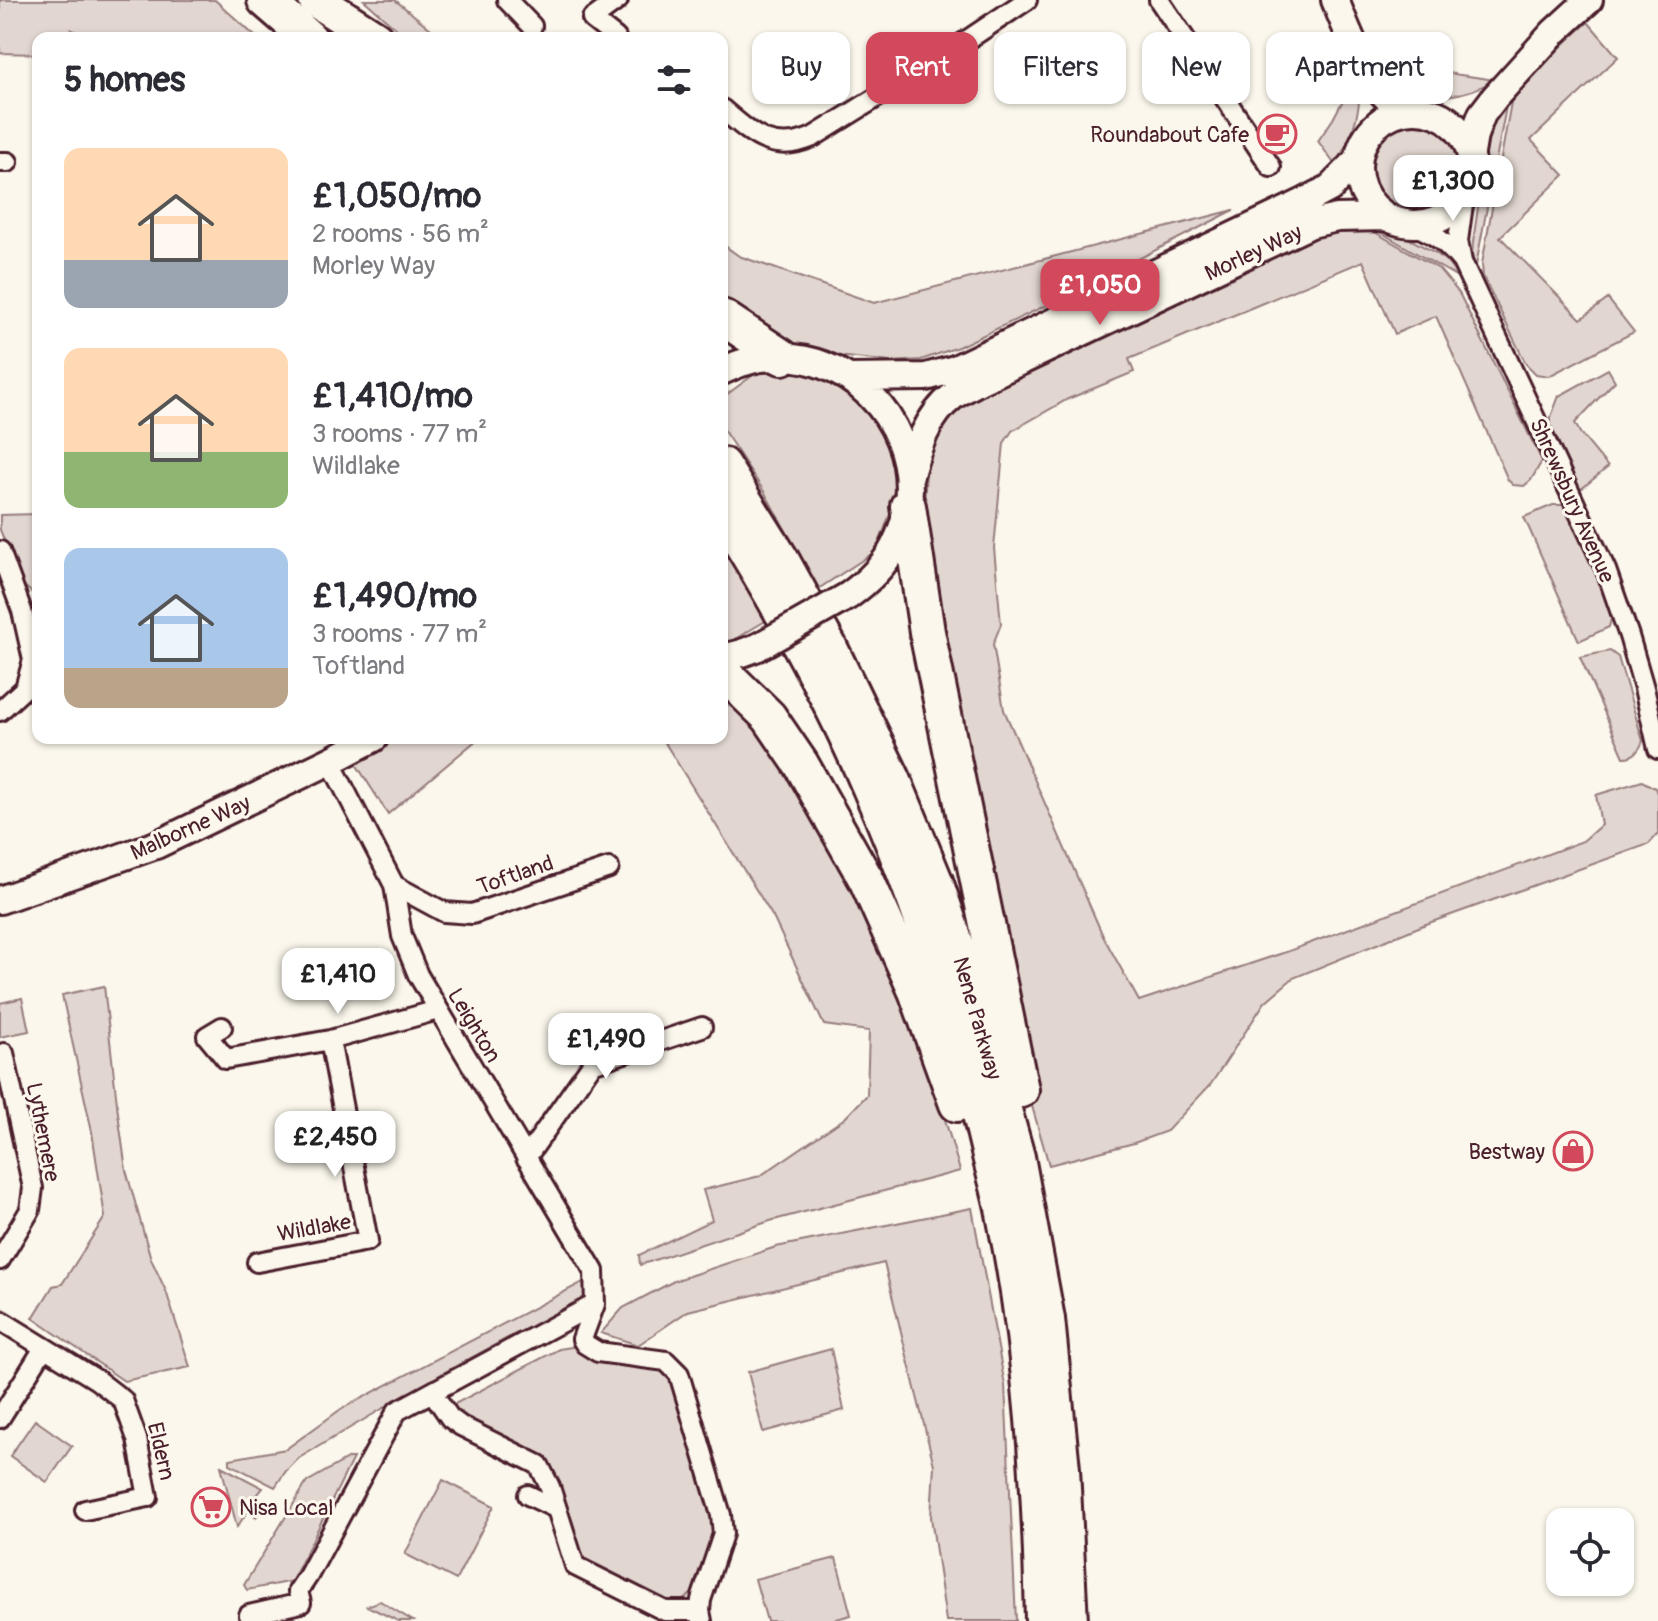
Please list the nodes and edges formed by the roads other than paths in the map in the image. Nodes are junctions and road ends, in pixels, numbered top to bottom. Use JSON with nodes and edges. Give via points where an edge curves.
{"nodes":[{"id":1,"x":244,"y":0,"type":"edge"},
{"id":2,"x":265,"y":0,"type":"edge"},
{"id":3,"x":305,"y":0,"type":"edge"},
{"id":4,"x":316,"y":0,"type":"edge"},
{"id":5,"x":507,"y":0,"type":"edge"},
{"id":6,"x":618,"y":0,"type":"edge"},
{"id":7,"x":1027,"y":0,"type":"edge"},
{"id":8,"x":1159,"y":0,"type":"edge"},
{"id":9,"x":1335,"y":0,"type":"edge"},
{"id":10,"x":1589,"y":0,"type":"edge"},
{"id":11,"x":532,"y":26,"type":"dead end"},
{"id":12,"x":273,"y":32,"type":"edge"},
{"id":13,"x":302,"y":32,"type":"edge"},
{"id":14,"x":341,"y":32,"type":"edge"},
{"id":15,"x":366,"y":32,"type":"edge"},
{"id":16,"x":608,"y":32,"type":"edge"},
{"id":17,"x":1349,"y":32,"type":"edge"},
{"id":18,"x":1495,"y":97,"type":"junction"},
{"id":19,"x":1371,"y":104,"type":"edge"},
{"id":20,"x":1396,"y":104,"type":"edge"},
{"id":21,"x":1420,"y":111,"type":"junction"},
{"id":22,"x":728,"y":114,"type":"edge"},
{"id":23,"x":1361,"y":150,"type":"junction"},
{"id":24,"x":1471,"y":153,"type":"junction"},
{"id":25,"x":1271,"y":167,"type":"dead end"},
{"id":26,"x":1464,"y":197,"type":"junction"},
{"id":27,"x":1386,"y":217,"type":"junction"},
{"id":28,"x":1412,"y":224,"type":"junction"},
{"id":29,"x":1462,"y":262,"type":"junction"},
{"id":30,"x":728,"y":321,"type":"edge"},
{"id":31,"x":782,"y":357,"type":"junction"},
{"id":32,"x":728,"y":369,"type":"edge"},
{"id":33,"x":850,"y":378,"type":"junction"},
{"id":34,"x":728,"y":475,"type":"edge"},
{"id":35,"x":908,"y":492,"type":"junction"},
{"id":36,"x":728,"y":522,"type":"edge"},
{"id":37,"x":0,"y":551,"type":"edge"},
{"id":38,"x":30,"y":608,"type":"edge"},
{"id":39,"x":32,"y":643,"type":"edge"},
{"id":40,"x":728,"y":656,"type":"edge"},
{"id":41,"x":32,"y":664,"type":"edge"},
{"id":42,"x":728,"y":677,"type":"edge"},
{"id":43,"x":0,"y":711,"type":"edge"},
{"id":44,"x":363,"y":744,"type":"edge"},
{"id":45,"x":1658,"y":749,"type":"edge"},
{"id":46,"x":330,"y":761,"type":"junction"},
{"id":47,"x":609,"y":868,"type":"dead end"},
{"id":48,"x":394,"y":885,"type":"junction"},
{"id":49,"x":0,"y":900,"type":"edge"},
{"id":50,"x":438,"y":1010,"type":"junction"},
{"id":51,"x":222,"y":1027,"type":"dead end"},
{"id":52,"x":702,"y":1027,"type":"dead end"},
{"id":53,"x":330,"y":1040,"type":"junction"},
{"id":54,"x":4,"y":1053,"type":"dead end"},
{"id":55,"x":526,"y":1158,"type":"junction"},
{"id":56,"x":1005,"y":1219,"type":"junction"},
{"id":57,"x":0,"y":1260,"type":"edge"},
{"id":58,"x":257,"y":1262,"type":"dead end"},
{"id":59,"x":595,"y":1304,"type":"junction"},
{"id":60,"x":1047,"y":1319,"type":"junction"},
{"id":61,"x":0,"y":1320,"type":"edge"},
{"id":62,"x":44,"y":1348,"type":"junction"},
{"id":63,"x":432,"y":1392,"type":"junction"},
{"id":64,"x":0,"y":1418,"type":"edge"},
{"id":65,"x":528,"y":1495,"type":"dead end"},
{"id":66,"x":557,"y":1509,"type":"junction"},
{"id":67,"x":85,"y":1510,"type":"dead end"},
{"id":68,"x":249,"y":1615,"type":"dead end"},
{"id":69,"x":701,"y":1616,"type":"edge"},
{"id":70,"x":1043,"y":1621,"type":"edge"},
{"id":71,"x":1070,"y":1621,"type":"edge"}],
"edges":[{"from":1,"to":12,"type":"highway"},
{"from":2,"to":13,"type":"highway"},
{"from":3,"to":14,"type":"highway"},
{"from":4,"to":15,"type":"highway"},
{"from":5,"to":11,"type":"street"},
{"from":6,"to":16,"type":"street","via":[[592,19]]},
{"from":7,"to":22,"type":"street","via":[[800,143],[771,143]]},
{"from":8,"to":25,"type":"street"},
{"from":9,"to":17,"type":"street"},
{"from":10,"to":18,"type":"street"},
{"from":18,"to":21,"type":"street","via":[[1455,113]]},
{"from":18,"to":24,"type":"street","via":[[1482,114]]},
{"from":19,"to":23,"type":"street"},
{"from":20,"to":21,"type":"street"},
{"from":21,"to":23,"type":"street","via":[[1391,115],[1376,125]]},
{"from":21,"to":24,"type":"street","via":[[1457,127]]},
{"from":23,"to":27,"type":"street","via":[[1358,174],[1367,199]]},
{"from":23,"to":33,"type":"street","name":"Morley Way","via":[[1330,188],[955,369],[926,377]]},
{"from":24,"to":26,"type":"street","via":[[1473,171]]},
{"from":26,"to":28,"type":"street","via":[[1442,218]]},
{"from":26,"to":29,"type":"street","name":"Shrewsbury Avenue","via":[[1458,241]]},
{"from":27,"to":28,"type":"street"},
{"from":27,"to":35,"type":"street","name":"Morley Way","via":[[1311,224],[951,397],[917,448]]},
{"from":28,"to":29,"type":"street","name":"Shrewsbury Avenue","via":[[1448,245]]},
{"from":29,"to":45,"type":"street","name":"Shrewsbury Avenue","via":[[1606,570]]},
{"from":30,"to":31,"type":"highway"},
{"from":31,"to":32,"type":"street"},
{"from":31,"to":33,"type":"street","via":[[817,363]]},
{"from":33,"to":35,"type":"street","via":[[885,411],[897,432]]},
{"from":34,"to":60,"type":"highway","name":"Nene Parkway","via":[[830,648],[935,881],[1017,1157]]},
{"from":35,"to":40,"type":"street","name":"Morley Way","bridge":true,"via":[[902,528],[866,583],[758,647]]},
{"from":35,"to":60,"type":"highway","via":[[927,632],[1043,1208],[1050,1260]]},
{"from":36,"to":56,"type":"highway","name":"Nene Parkway","via":[[808,659],[870,786],[912,891],[978,1104]]},
{"from":37,"to":38,"type":"street"},
{"from":38,"to":39,"type":"street"},
{"from":41,"to":43,"type":"street","via":[[25,688]]},
{"from":42,"to":56,"type":"highway","via":[[769,717],[793,752],[867,881]]},
{"from":44,"to":46,"type":"street","name":"Malborne Way"},
{"from":46,"to":48,"type":"street","name":"Leighton"},
{"from":46,"to":49,"type":"street","name":"Malborne Way","via":[[156,845]]},
{"from":47,"to":48,"type":"street","name":"Toftland","via":[[472,914],[444,912]]},
{"from":48,"to":50,"type":"street","name":"Leighton","via":[[402,936]]},
{"from":50,"to":53,"type":"street"},
{"from":50,"to":55,"type":"street","name":"Leighton"},
{"from":51,"to":53,"type":"street","via":[[207,1036],[226,1059]]},
{"from":52,"to":55,"type":"street","via":[[592,1064]]},
{"from":53,"to":58,"type":"street","name":"Wildlake","via":[[368,1241]]},
{"from":54,"to":57,"type":"street","name":"Lythemere","via":[[33,1188],[30,1210]]},
{"from":55,"to":59,"type":"street","name":"Leighton","via":[[594,1271]]},
{"from":56,"to":70,"type":"highway","name":"Nene Parkway","via":[[1036,1451]]},
{"from":59,"to":63,"type":"street"},
{"from":59,"to":69,"type":"street","name":"Leighton","via":[[582,1339],[585,1344],[598,1352],[666,1361],[679,1374],[723,1534],[701,1600]]},
{"from":60,"to":71,"type":"highway","name":"Nene Parkway"},
{"from":61,"to":62,"type":"street","name":"Eldern"},
{"from":62,"to":64,"type":"street"},
{"from":62,"to":67,"type":"street","name":"Eldern","via":[[123,1400],[137,1439],[148,1497]]},
{"from":63,"to":66,"type":"street","name":"Leighton","via":[[461,1426],[539,1465]]},
{"from":63,"to":68,"type":"street","via":[[397,1411],[298,1591],[301,1603]]},
{"from":65,"to":66,"type":"street"},
{"from":66,"to":69,"type":"street","name":"Leighton","via":[[575,1566],[665,1611]]}]}
